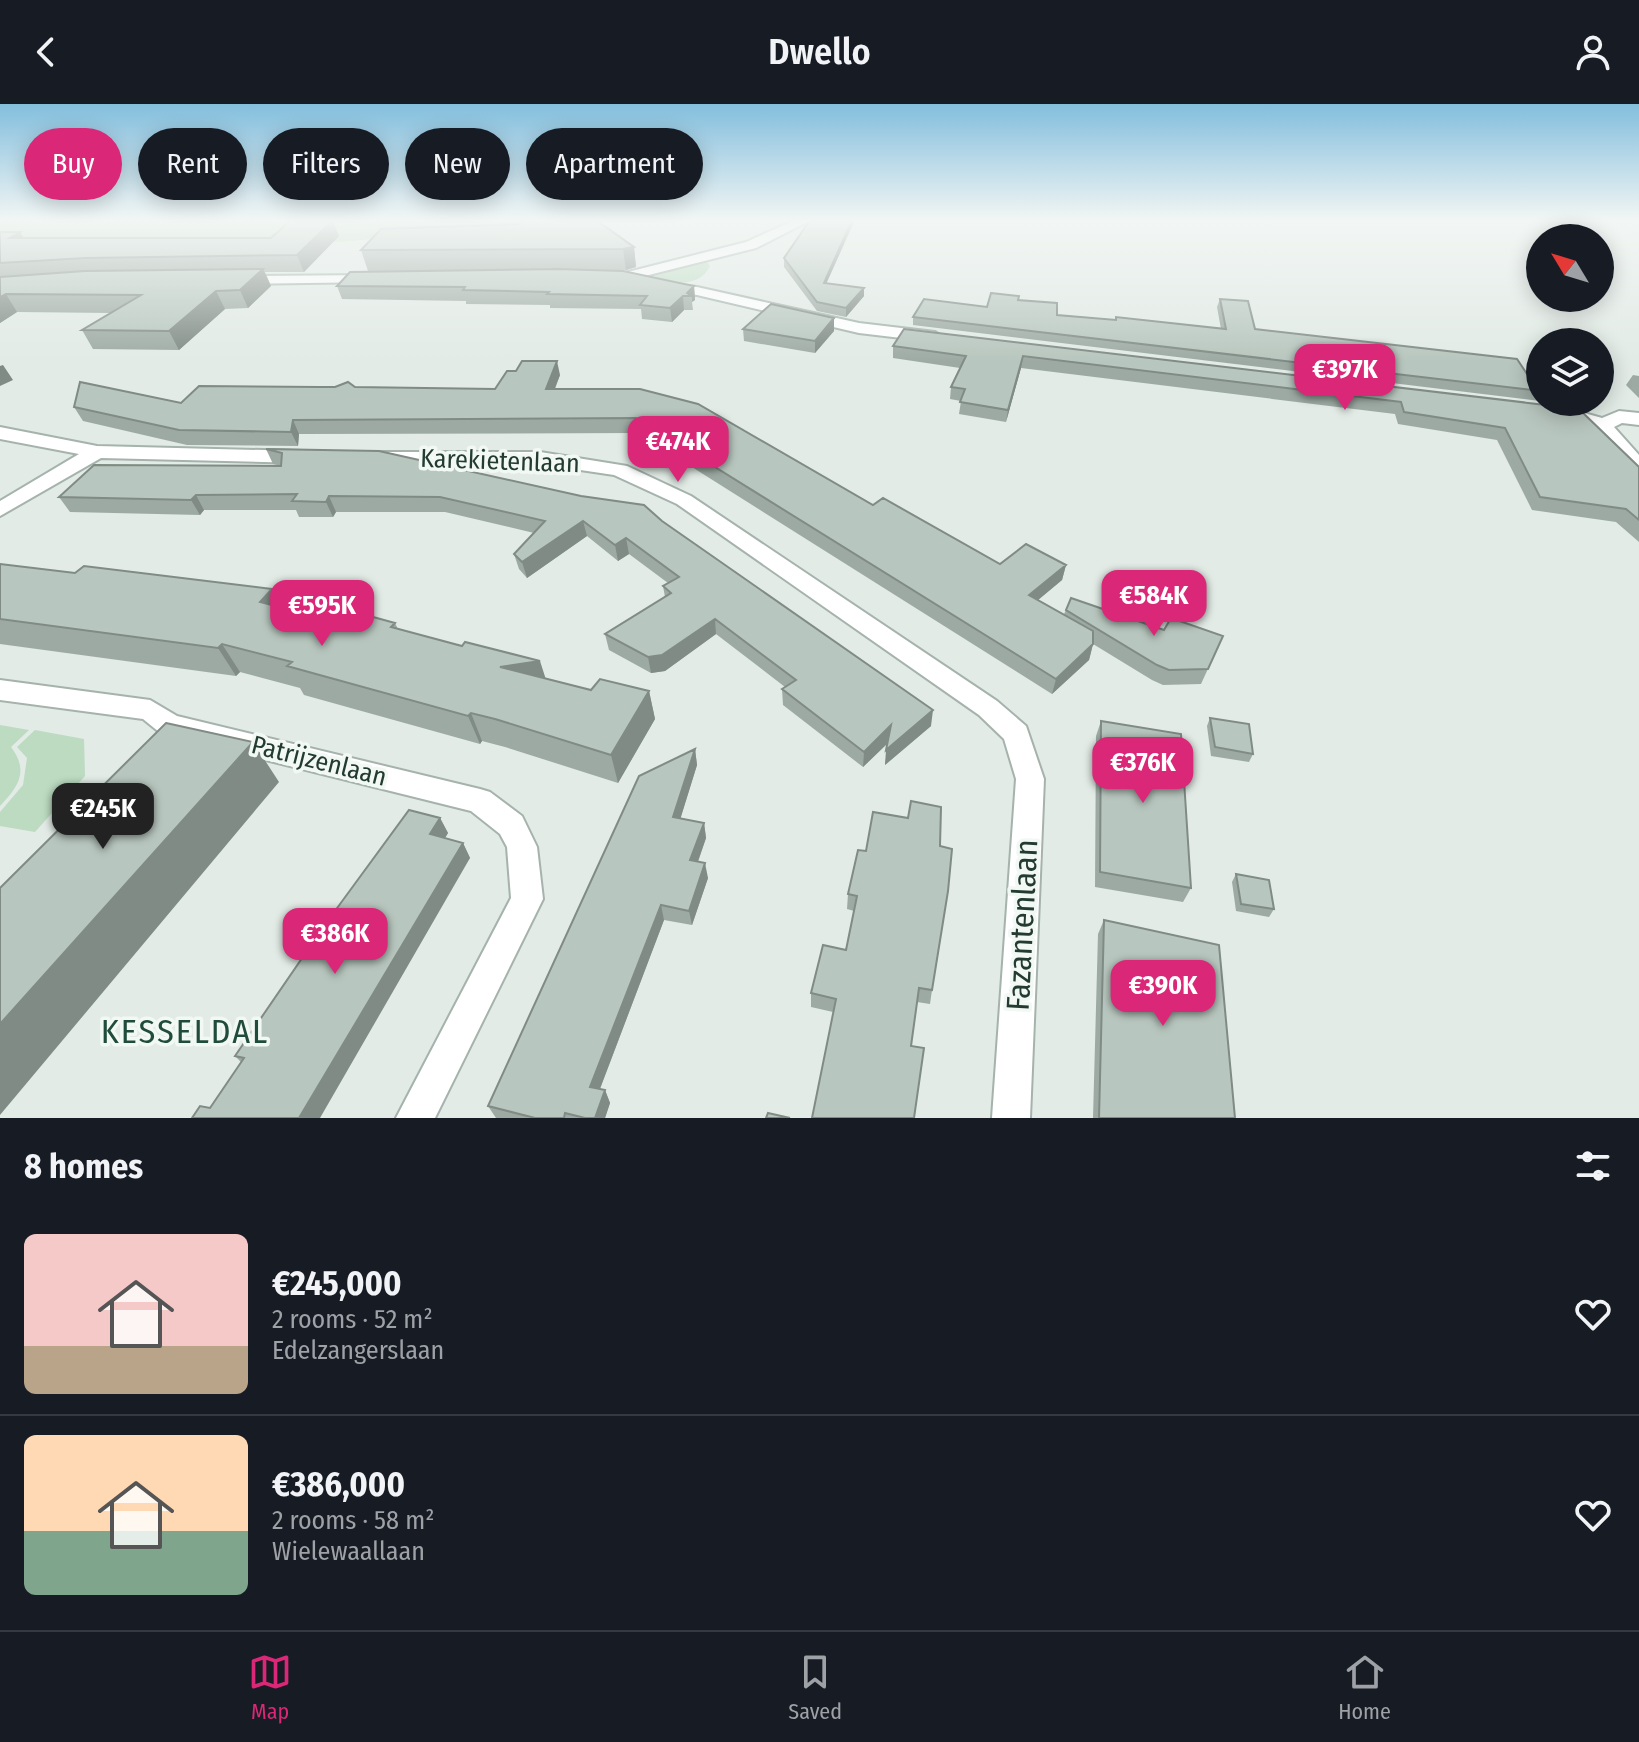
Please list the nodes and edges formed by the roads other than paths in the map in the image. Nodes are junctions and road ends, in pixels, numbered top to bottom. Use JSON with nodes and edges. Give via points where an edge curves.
{"nodes":[{"id":1,"x":717,"y":267,"type":"edge"},
{"id":2,"x":713,"y":270,"type":"junction"},
{"id":3,"x":387,"y":279,"type":"edge"},
{"id":4,"x":219,"y":281,"type":"edge"},
{"id":5,"x":697,"y":291,"type":"junction"},
{"id":6,"x":946,"y":338,"type":"edge"},
{"id":7,"x":1578,"y":416,"type":"edge"},
{"id":8,"x":1639,"y":419,"type":"edge"},
{"id":9,"x":1604,"y":425,"type":"junction"},
{"id":10,"x":0,"y":433,"type":"edge"},
{"id":11,"x":97,"y":452,"type":"junction"},
{"id":12,"x":323,"y":457,"type":"edge"},
{"id":13,"x":353,"y":458,"type":"edge"},
{"id":14,"x":1639,"y":466,"type":"edge"},
{"id":15,"x":0,"y":510,"type":"edge"},
{"id":16,"x":0,"y":690,"type":"edge"},
{"id":17,"x":169,"y":725,"type":"junction"},
{"id":18,"x":1016,"y":734,"type":"joint"},
{"id":19,"x":149,"y":747,"type":"edge"},
{"id":20,"x":415,"y":1118,"type":"edge"},
{"id":21,"x":1011,"y":1118,"type":"edge"}],
"edges":[{"from":1,"to":2,"type":"street"},
{"from":2,"to":5,"type":"street"},
{"from":2,"to":5,"type":"street","via":[[620,277]]},
{"from":3,"to":4,"type":"street"},
{"from":5,"to":6,"type":"street","via":[[859,328]]},
{"from":7,"to":9,"type":"street"},
{"from":8,"to":9,"type":"street","via":[[1619,417]]},
{"from":9,"to":14,"type":"street"},
{"from":10,"to":11,"type":"street"},
{"from":11,"to":12,"type":"street"},
{"from":11,"to":15,"type":"street"},
{"from":13,"to":18,"type":"street","name":"Karekietenlaan","via":[[540,458],[620,470],[684,500],[988,708]]},
{"from":16,"to":17,"type":"street","name":"Patrijzenlaan","via":[[150,710]]},
{"from":17,"to":19,"type":"street"},
{"from":17,"to":20,"type":"street","name":"Patrijzenlaan","via":[[480,801],[511,825],[522,847],[527,899]]},
{"from":18,"to":21,"type":"street","name":"Fazantenlaan","via":[[1030,779]]}]}
